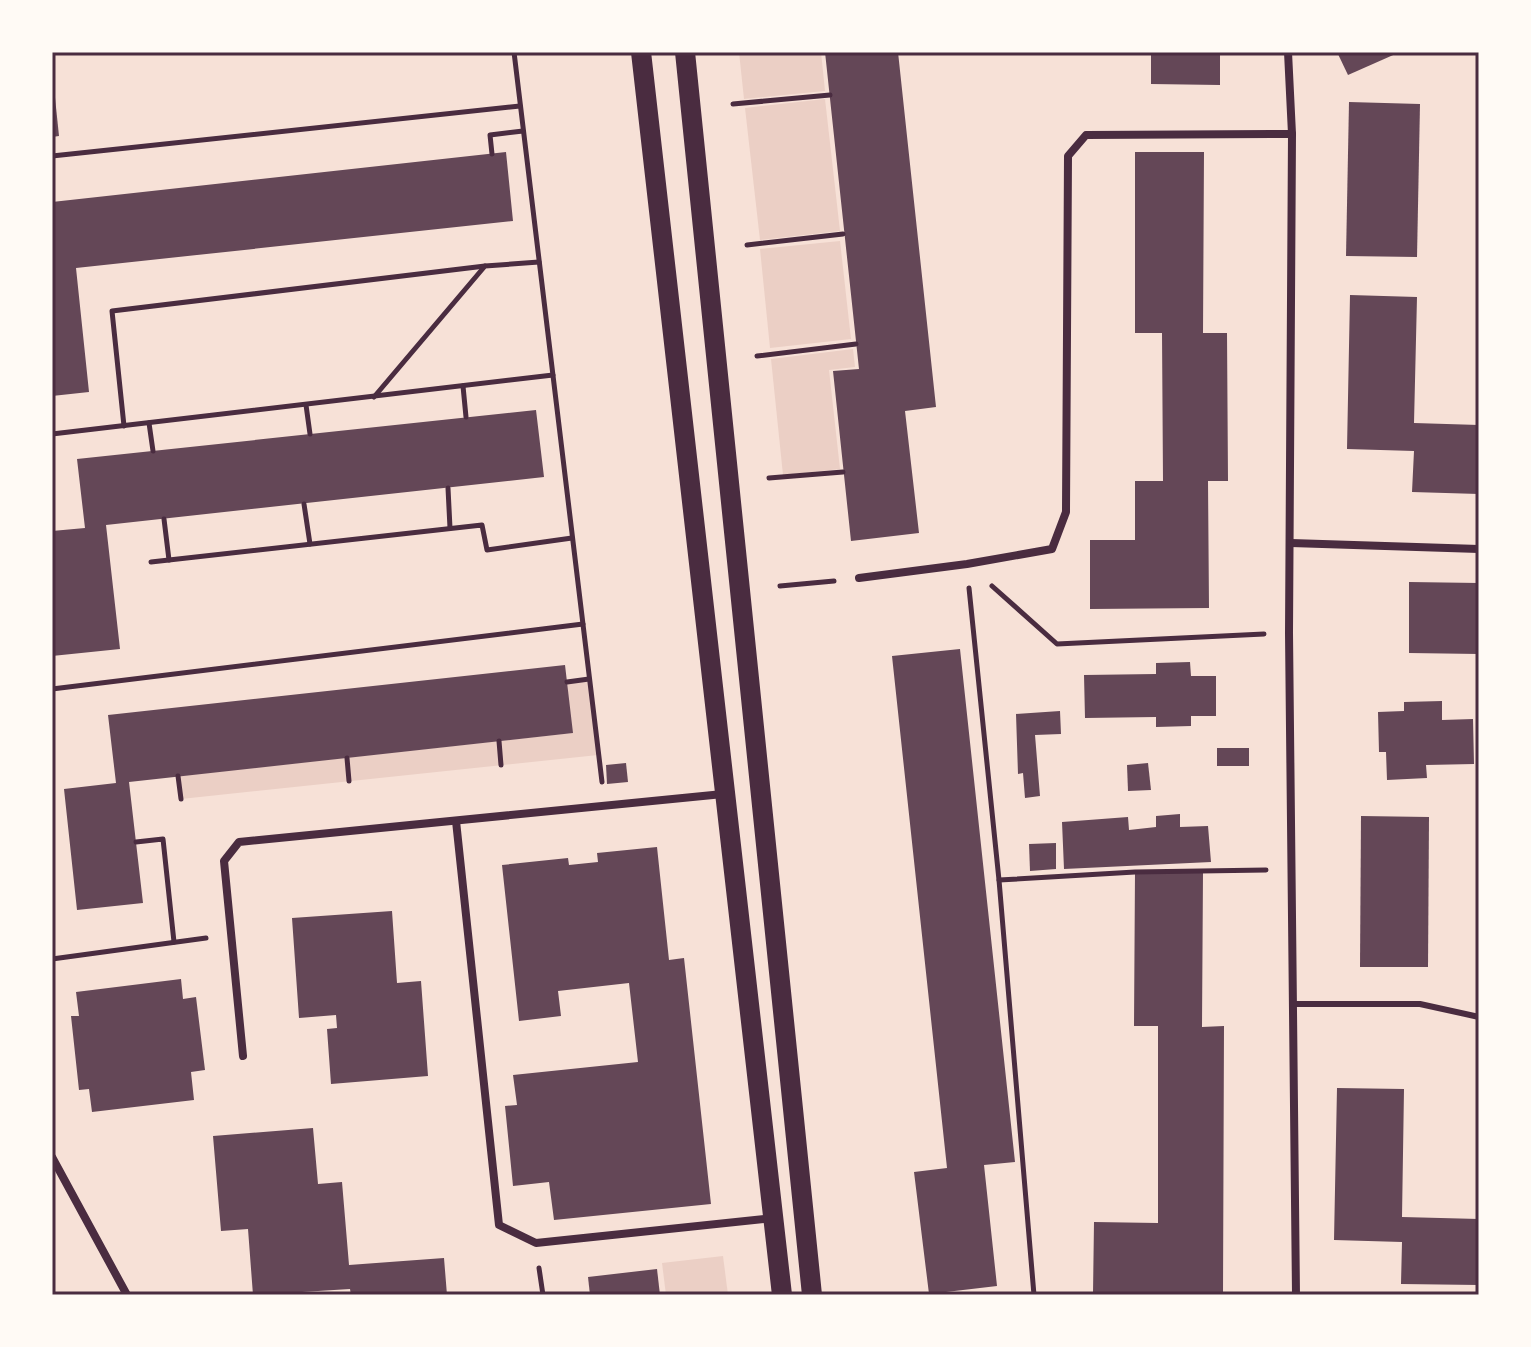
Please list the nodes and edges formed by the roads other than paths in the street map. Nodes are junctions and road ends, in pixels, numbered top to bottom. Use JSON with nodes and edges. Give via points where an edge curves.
{"nodes":[{"id":1,"x":641,"y":52,"type":"edge"},
{"id":2,"x":685,"y":52,"type":"edge"},
{"id":3,"x":1288,"y":52,"type":"edge"},
{"id":4,"x":1292,"y":134,"type":"junction"},
{"id":5,"x":1291,"y":543,"type":"junction"},
{"id":6,"x":1479,"y":549,"type":"edge"},
{"id":7,"x":859,"y":578,"type":"road end"},
{"id":8,"x":726,"y":794,"type":"junction"},
{"id":9,"x":456,"y":821,"type":"junction"},
{"id":10,"x":1292,"y":1004,"type":"junction"},
{"id":11,"x":1479,"y":1017,"type":"edge"},
{"id":12,"x":243,"y":1056,"type":"dead end"},
{"id":13,"x":52,"y":1157,"type":"edge"},
{"id":14,"x":774,"y":1218,"type":"junction"},
{"id":15,"x":127,"y":1295,"type":"edge"},
{"id":16,"x":782,"y":1295,"type":"edge"},
{"id":17,"x":812,"y":1295,"type":"edge"},
{"id":18,"x":1296,"y":1295,"type":"edge"}],
"edges":[{"from":1,"to":8,"type":"main road"},
{"from":2,"to":17,"type":"main road"},
{"from":3,"to":4,"type":"street"},
{"from":4,"to":5,"type":"street"},
{"from":4,"to":7,"type":"street","via":[[1086,135],[1068,156],[1066,512],[1052,549]]},
{"from":5,"to":6,"type":"street"},
{"from":5,"to":10,"type":"street"},
{"from":8,"to":9,"type":"street"},
{"from":8,"to":14,"type":"main road"},
{"from":9,"to":12,"type":"street","via":[[239,842],[224,861]]},
{"from":9,"to":14,"type":"street","via":[[499,1225],[536,1243]]},
{"from":10,"to":11,"type":"lane","via":[[1420,1004]]},
{"from":10,"to":18,"type":"street"},
{"from":13,"to":15,"type":"street"},
{"from":14,"to":16,"type":"main road"}]}
